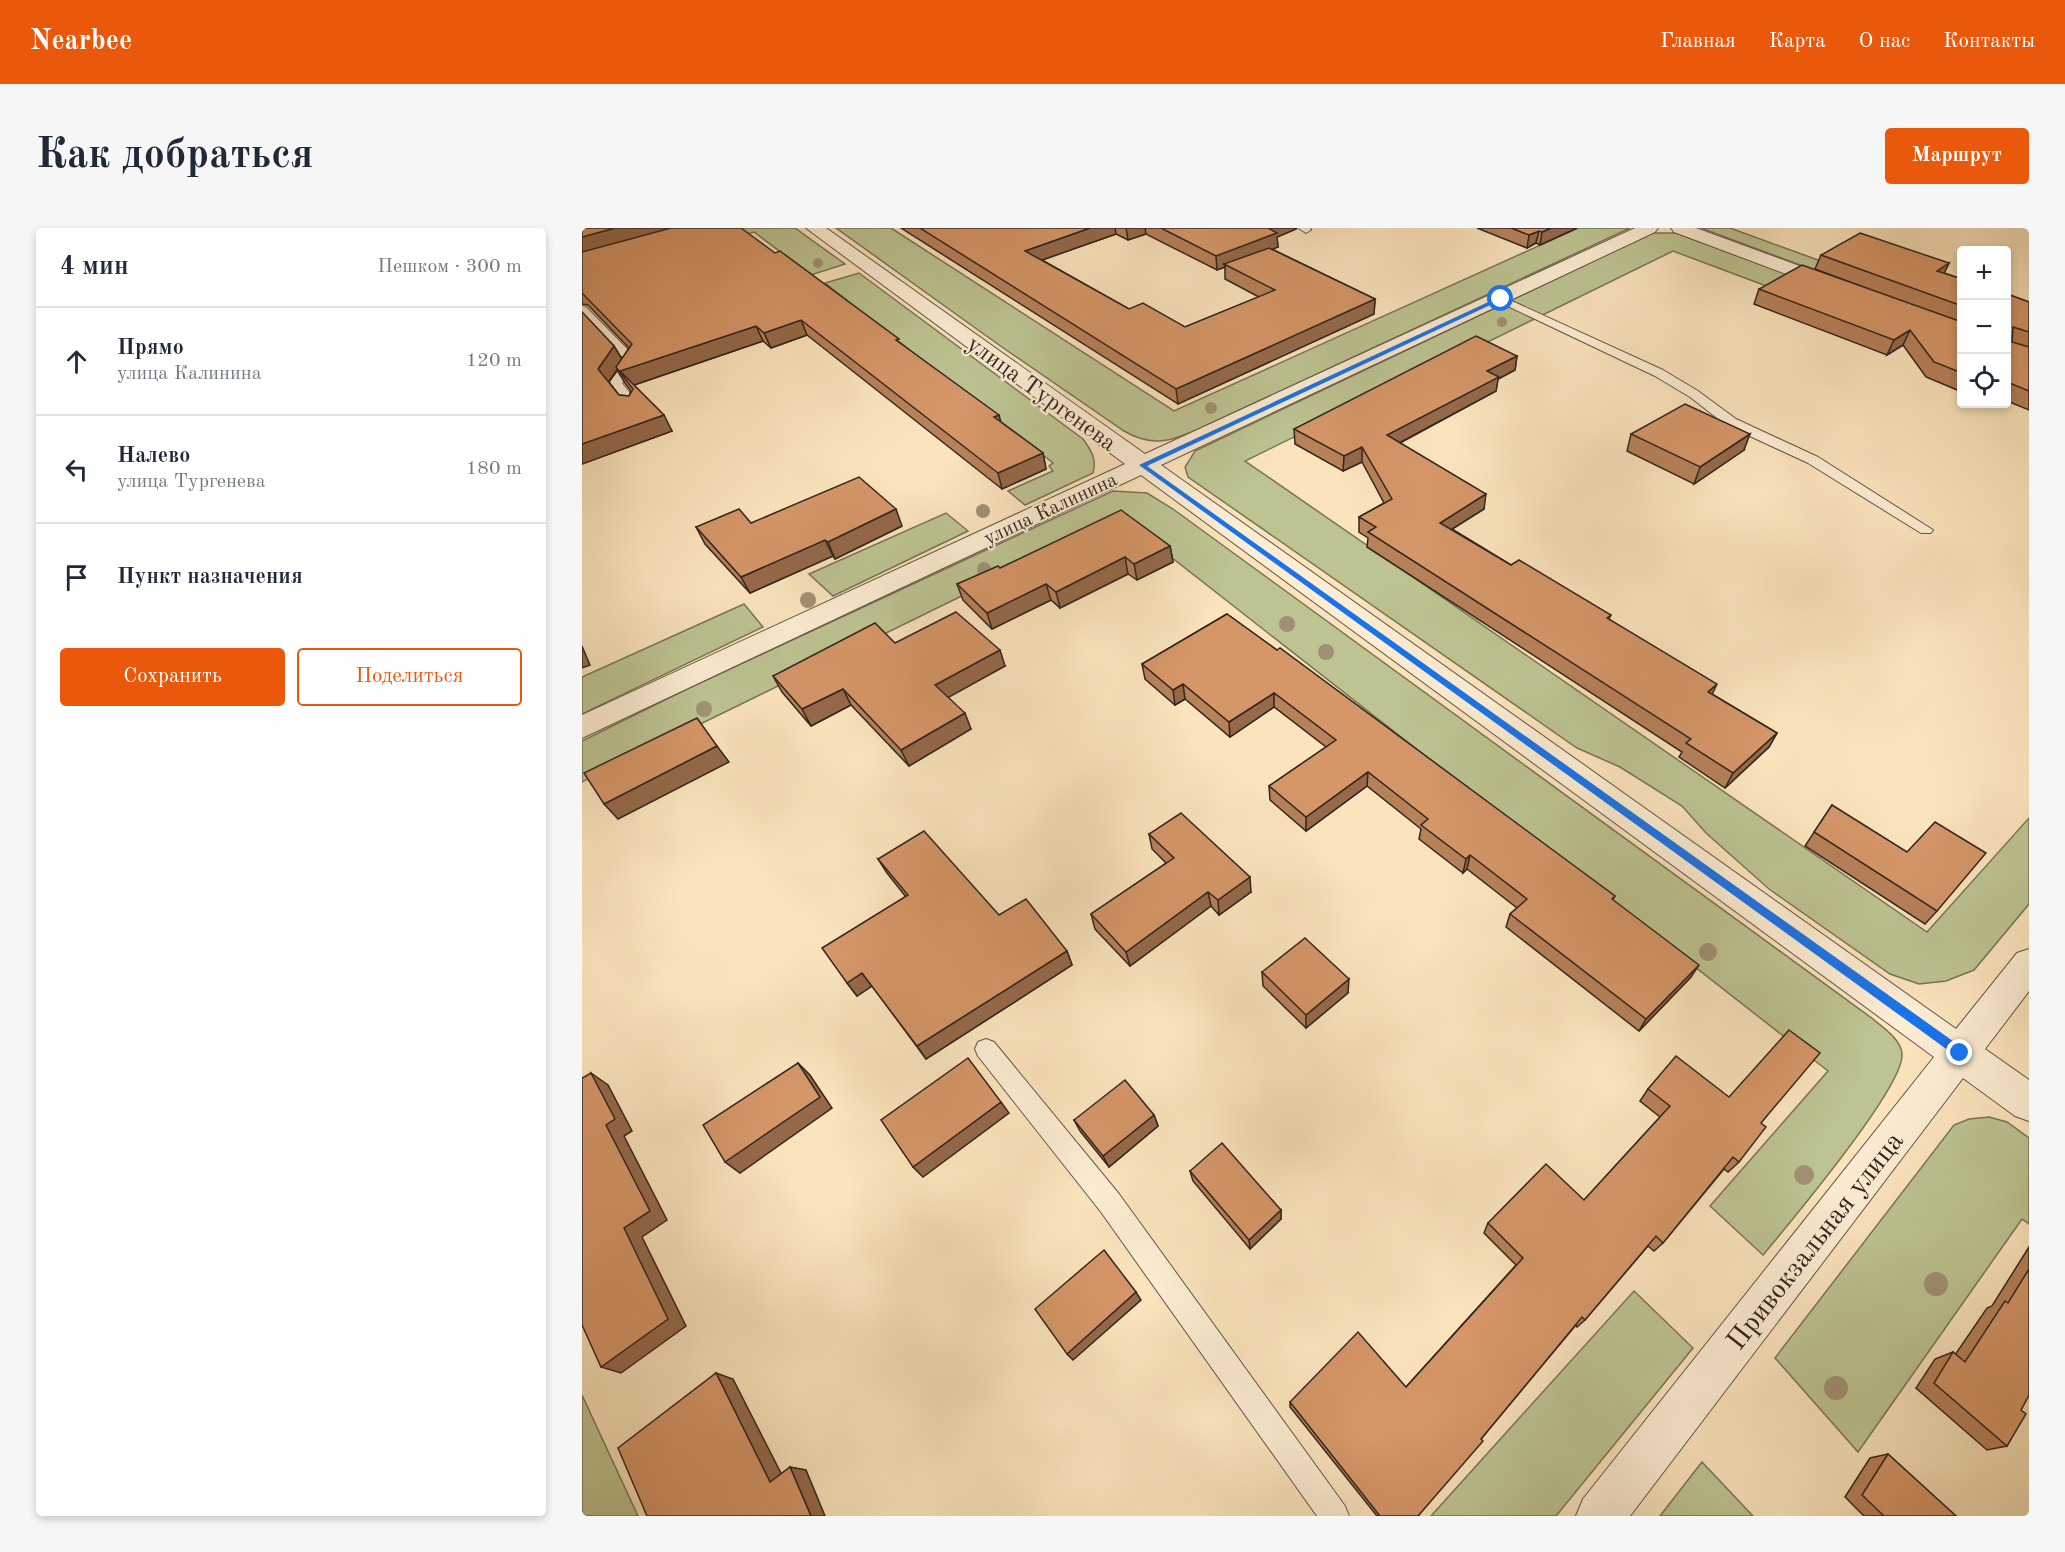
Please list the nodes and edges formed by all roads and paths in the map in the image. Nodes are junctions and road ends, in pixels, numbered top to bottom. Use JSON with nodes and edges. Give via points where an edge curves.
{"nodes":[{"id":1,"x":815,"y":228,"type":"edge"},
{"id":2,"x":1649,"y":228,"type":"edge"},
{"id":3,"x":1680,"y":228,"type":"edge"},
{"id":4,"x":1853,"y":293,"type":"edge"},
{"id":5,"x":1501,"y":299,"type":"junction"},
{"id":6,"x":582,"y":309,"type":"edge"},
{"id":7,"x":634,"y":406,"type":"edge"},
{"id":8,"x":1142,"y":465,"type":"junction"},
{"id":9,"x":1926,"y":530,"type":"dead end"},
{"id":10,"x":582,"y":727,"type":"edge"},
{"id":11,"x":2029,"y":964,"type":"edge"},
{"id":12,"x":986,"y":1049,"type":"dead end"},
{"id":13,"x":1960,"y":1053,"type":"junction"},
{"id":14,"x":2029,"y":1103,"type":"edge"},
{"id":15,"x":1335,"y":1516,"type":"edge"},
{"id":16,"x":1600,"y":1516,"type":"edge"}],
"edges":[{"from":1,"to":8,"type":"street","name":"улица Тургенева"},
{"from":2,"to":5,"type":"street","name":"улица Калинина"},
{"from":3,"to":4,"type":"street"},
{"from":5,"to":8,"type":"street","name":"улица Калинина"},
{"from":5,"to":9,"type":"lane","via":[[1659,373],[1731,422],[1813,460]]},
{"from":6,"to":7,"type":"lane","via":[[633,361],[615,383]]},
{"from":8,"to":10,"type":"street","name":"улица Калинина"},
{"from":8,"to":13,"type":"street","name":"улица Тургенева"},
{"from":11,"to":13,"type":"street","name":"Привокзальная улица"},
{"from":12,"to":15,"type":"lane","via":[[1110,1203]]},
{"from":13,"to":14,"type":"street","name":"улица Тургенева"},
{"from":13,"to":16,"type":"street","name":"Привокзальная улица"}]}
